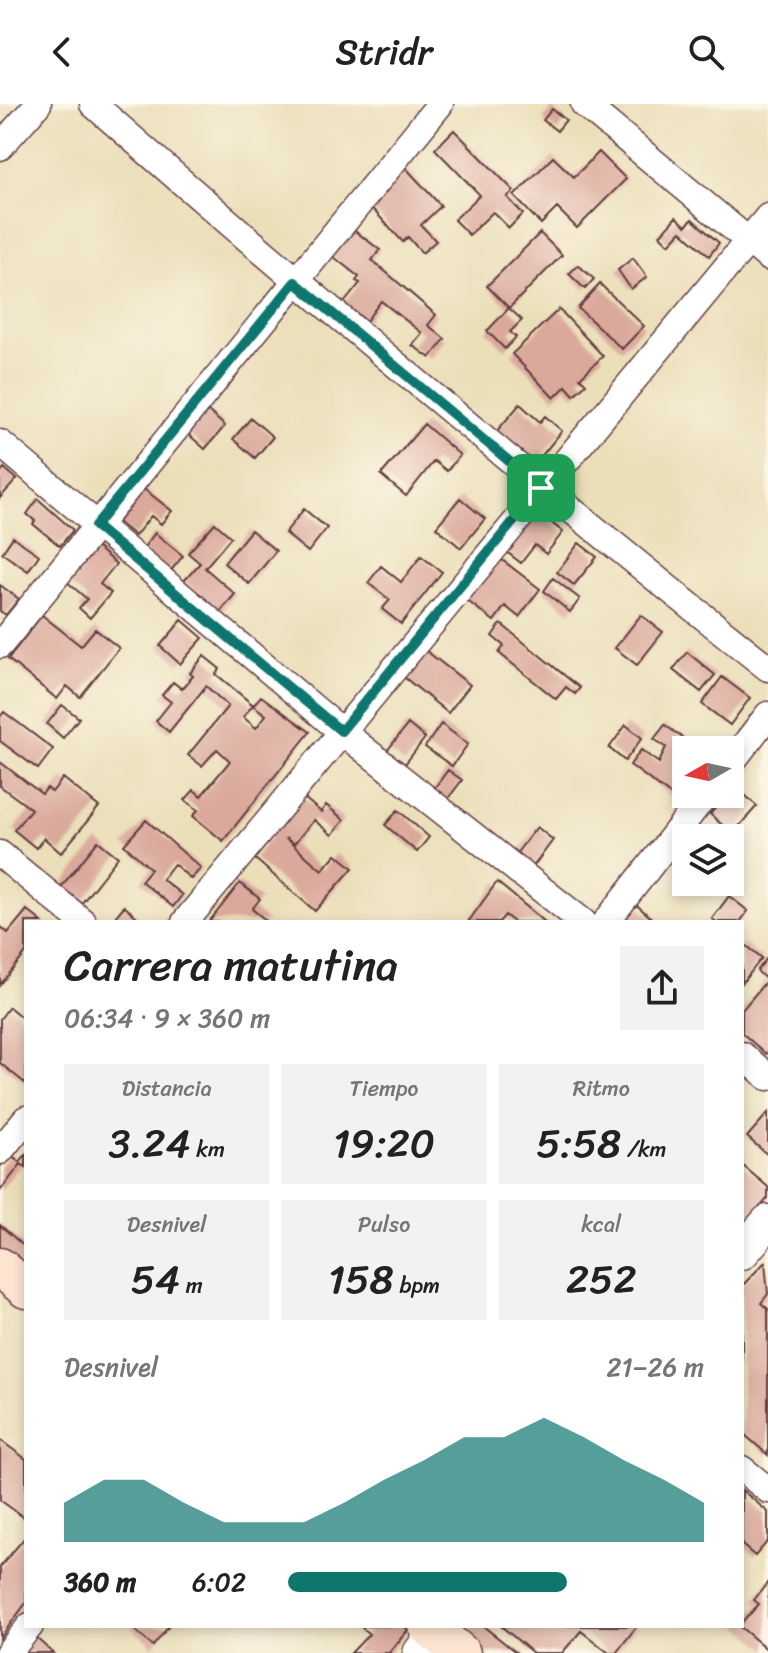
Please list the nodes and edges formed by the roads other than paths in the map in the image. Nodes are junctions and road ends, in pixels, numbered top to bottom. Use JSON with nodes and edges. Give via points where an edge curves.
{"nodes":[{"id":1,"x":38,"y":104,"type":"edge"},
{"id":2,"x":93,"y":104,"type":"edge"},
{"id":3,"x":440,"y":104,"type":"edge"},
{"id":4,"x":584,"y":104,"type":"edge"},
{"id":5,"x":0,"y":147,"type":"edge"},
{"id":6,"x":768,"y":217,"type":"edge"},
{"id":7,"x":758,"y":249,"type":"edge"},
{"id":8,"x":295,"y":282,"type":"junction"},
{"id":9,"x":0,"y":443,"type":"edge"},
{"id":10,"x":541,"y":488,"type":"junction"},
{"id":11,"x":95,"y":526,"type":"junction"},
{"id":12,"x":0,"y":645,"type":"edge"},
{"id":13,"x":768,"y":668,"type":"edge"},
{"id":14,"x":768,"y":715,"type":"edge"},
{"id":15,"x":341,"y":731,"type":"junction"},
{"id":16,"x":744,"y":746,"type":"edge"},
{"id":17,"x":695,"y":808,"type":"edge"},
{"id":18,"x":0,"y":854,"type":"edge"},
{"id":19,"x":81,"y":920,"type":"edge"},
{"id":20,"x":187,"y":920,"type":"edge"},
{"id":21,"x":580,"y":920,"type":"edge"},
{"id":22,"x":608,"y":920,"type":"edge"},
{"id":23,"x":744,"y":1057,"type":"edge"},
{"id":24,"x":768,"y":1077,"type":"edge"},
{"id":25,"x":24,"y":1121,"type":"edge"},
{"id":26,"x":0,"y":1151,"type":"edge"},
{"id":27,"x":768,"y":1222,"type":"edge"},
{"id":28,"x":744,"y":1250,"type":"edge"},
{"id":29,"x":0,"y":1267,"type":"edge"},
{"id":30,"x":24,"y":1287,"type":"edge"},
{"id":31,"x":744,"y":1471,"type":"edge"},
{"id":32,"x":768,"y":1490,"type":"edge"},
{"id":33,"x":28,"y":1628,"type":"edge"},
{"id":34,"x":8,"y":1653,"type":"edge"}],
"edges":[{"from":1,"to":5,"type":"street"},
{"from":2,"to":8,"type":"street"},
{"from":3,"to":8,"type":"street"},
{"from":4,"to":7,"type":"street"},
{"from":6,"to":7,"type":"street"},
{"from":7,"to":10,"type":"street"},
{"from":8,"to":10,"type":"street"},
{"from":8,"to":11,"type":"street"},
{"from":9,"to":11,"type":"street"},
{"from":10,"to":13,"type":"street"},
{"from":10,"to":15,"type":"street"},
{"from":11,"to":12,"type":"street"},
{"from":11,"to":15,"type":"street"},
{"from":14,"to":16,"type":"street"},
{"from":15,"to":20,"type":"street"},
{"from":15,"to":21,"type":"street"},
{"from":17,"to":22,"type":"street"},
{"from":18,"to":19,"type":"street"},
{"from":23,"to":24,"type":"street"},
{"from":25,"to":26,"type":"street"},
{"from":27,"to":28,"type":"street"},
{"from":29,"to":30,"type":"main road"},
{"from":31,"to":32,"type":"street"},
{"from":33,"to":34,"type":"street"}]}
